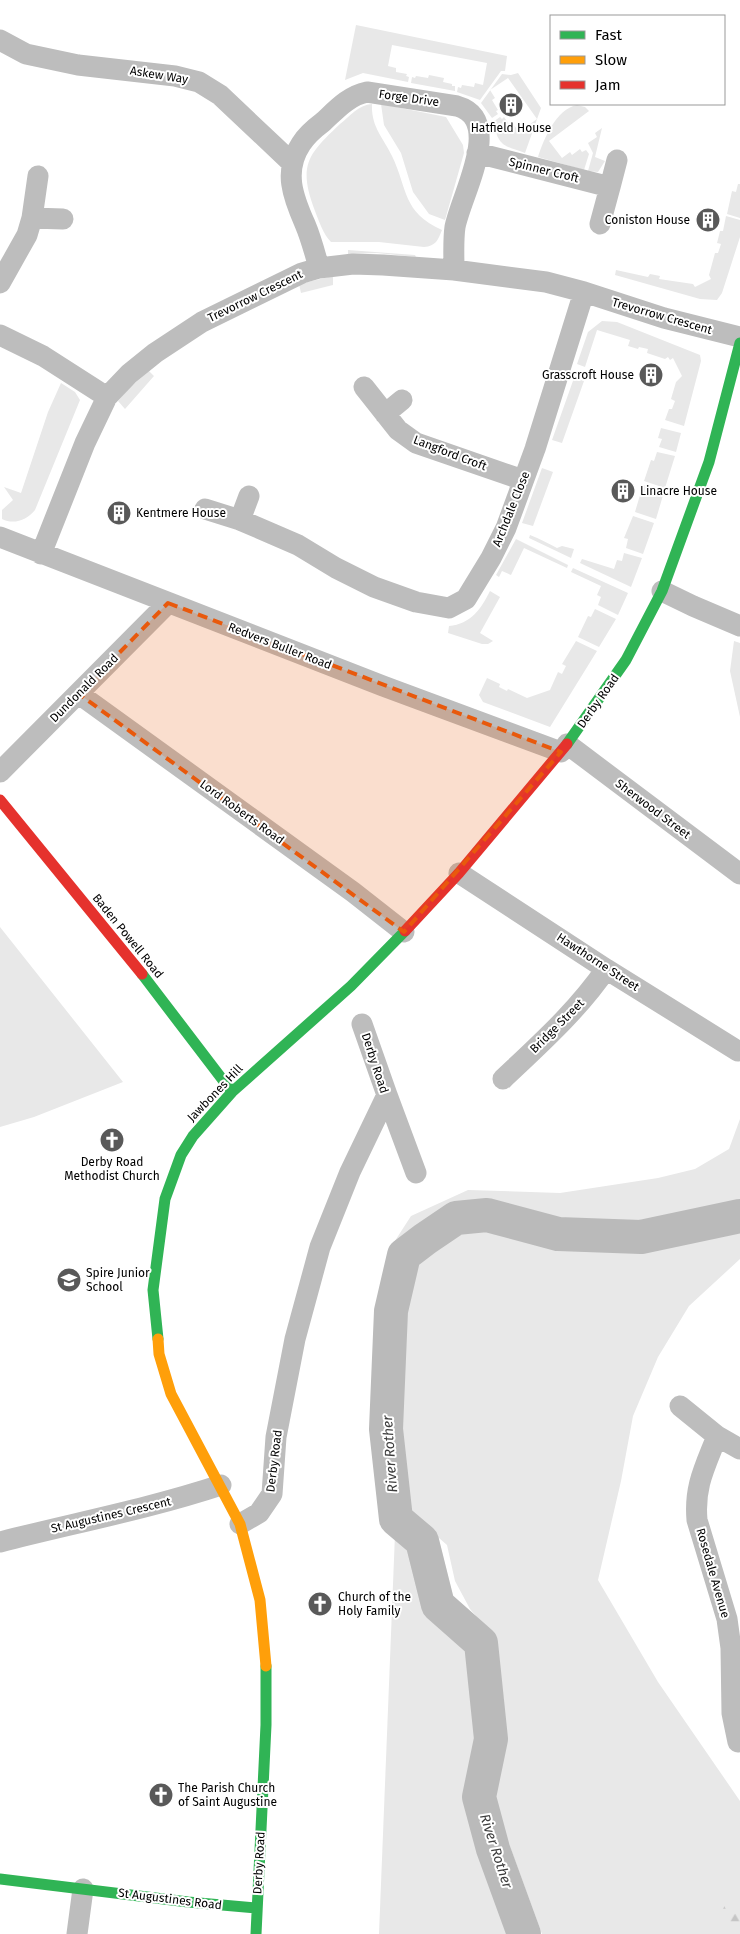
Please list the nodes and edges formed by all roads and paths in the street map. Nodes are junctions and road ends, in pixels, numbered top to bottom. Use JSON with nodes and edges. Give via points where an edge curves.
{"nodes":[{"id":1,"x":0,"y":40,"type":"edge"},
{"id":2,"x":477,"y":153,"type":"junction"},
{"id":3,"x":617,"y":160,"type":"dead end"},
{"id":4,"x":292,"y":163,"type":"junction"},
{"id":5,"x":38,"y":176,"type":"dead end"},
{"id":6,"x":610,"y":187,"type":"junction"},
{"id":7,"x":32,"y":218,"type":"junction"},
{"id":8,"x":63,"y":219,"type":"dead end"},
{"id":9,"x":600,"y":224,"type":"dead end"},
{"id":10,"x":319,"y":268,"type":"junction"},
{"id":11,"x":454,"y":270,"type":"junction"},
{"id":12,"x":0,"y":283,"type":"edge"},
{"id":13,"x":584,"y":292,"type":"junction"},
{"id":14,"x":0,"y":335,"type":"edge"},
{"id":15,"x":740,"y":337,"type":"edge"},
{"id":16,"x":740,"y":343,"type":"edge"},
{"id":17,"x":364,"y":387,"type":"dead end"},
{"id":18,"x":107,"y":397,"type":"junction"},
{"id":19,"x":402,"y":400,"type":"dead end"},
{"id":20,"x":385,"y":414,"type":"junction"},
{"id":21,"x":523,"y":480,"type":"junction"},
{"id":22,"x":249,"y":496,"type":"dead end"},
{"id":23,"x":205,"y":509,"type":"dead end"},
{"id":24,"x":240,"y":520,"type":"junction"},
{"id":25,"x":0,"y":537,"type":"edge"},
{"id":26,"x":41,"y":554,"type":"junction"},
{"id":27,"x":662,"y":591,"type":"junction"},
{"id":28,"x":168,"y":603,"type":"junction"},
{"id":29,"x":738,"y":625,"type":"edge"},
{"id":30,"x":79,"y":694,"type":"junction"},
{"id":31,"x":564,"y":748,"type":"junction"},
{"id":32,"x":0,"y":772,"type":"edge"},
{"id":33,"x":0,"y":800,"type":"edge"},
{"id":34,"x":459,"y":873,"type":"junction"},
{"id":35,"x":740,"y":874,"type":"edge"},
{"id":36,"x":404,"y":932,"type":"junction"},
{"id":37,"x":606,"y":968,"type":"junction"},
{"id":38,"x":343,"y":994,"type":"joint"},
{"id":39,"x":362,"y":1024,"type":"dead end"},
{"id":40,"x":738,"y":1051,"type":"dead end"},
{"id":41,"x":503,"y":1079,"type":"dead end"},
{"id":42,"x":232,"y":1092,"type":"junction"},
{"id":43,"x":387,"y":1095,"type":"junction"},
{"id":44,"x":416,"y":1173,"type":"dead end"},
{"id":45,"x":680,"y":1406,"type":"dead end"},
{"id":46,"x":717,"y":1436,"type":"junction"},
{"id":47,"x":740,"y":1449,"type":"edge"},
{"id":48,"x":221,"y":1486,"type":"junction"},
{"id":49,"x":240,"y":1524,"type":"junction"},
{"id":50,"x":0,"y":1542,"type":"edge"},
{"id":51,"x":738,"y":1742,"type":"dead end"},
{"id":52,"x":0,"y":1879,"type":"edge"},
{"id":53,"x":82,"y":1889,"type":"junction"},
{"id":54,"x":257,"y":1908,"type":"junction"},
{"id":55,"x":77,"y":1934,"type":"edge"},
{"id":56,"x":256,"y":1934,"type":"edge"}],
"edges":[{"from":1,"to":4,"type":"street","name":"Askew Way","via":[[26,54],[78,65],[175,76],[199,82],[220,95]]},
{"from":2,"to":4,"type":"street","name":"Forge Drive","via":[[478,124],[466,109],[367,92],[347,100],[317,126],[301,143]]},
{"from":2,"to":6,"type":"street","name":"Spinner Croft"},
{"from":2,"to":11,"type":"street","name":"Forge Drive","via":[[456,227]]},
{"from":3,"to":6,"type":"street"},
{"from":4,"to":10,"type":"street","name":"Forge Drive","via":[[290,181],[294,201]]},
{"from":5,"to":7,"type":"street"},
{"from":6,"to":9,"type":"street"},
{"from":7,"to":8,"type":"street"},
{"from":7,"to":12,"type":"street","via":[[27,235]]},
{"from":10,"to":11,"type":"street","name":"Trevorrow Crescent","via":[[352,264]]},
{"from":10,"to":18,"type":"street","name":"Trevorrow Crescent","via":[[283,281],[202,322],[155,353]]},
{"from":11,"to":13,"type":"street","name":"Trevorrow Crescent","via":[[546,282]]},
{"from":13,"to":15,"type":"street","name":"Trevorrow Crescent","via":[[664,318]]},
{"from":13,"to":21,"type":"street","name":"Archdale Close"},
{"from":14,"to":18,"type":"street","via":[[42,356]]},
{"from":16,"to":27,"type":"main road","name":"Derby Road","via":[[709,462]]},
{"from":17,"to":20,"type":"street","name":"Langford Croft"},
{"from":18,"to":26,"type":"street","name":"Trevorrow Crescent"},
{"from":19,"to":20,"type":"street"},
{"from":20,"to":21,"type":"street","name":"Langford Croft","via":[[398,430],[416,443]]},
{"from":21,"to":24,"type":"street","name":"Archdale Close","via":[[491,558],[466,599],[449,608],[416,602],[374,587],[298,545]]},
{"from":22,"to":24,"type":"street"},
{"from":23,"to":24,"type":"street","name":"Archdale Close"},
{"from":25,"to":26,"type":"street","name":"Redvers Buller Road"},
{"from":26,"to":28,"type":"street","name":"Redvers Buller Road"},
{"from":27,"to":29,"type":"street"},
{"from":27,"to":31,"type":"main road","name":"Derby Road","via":[[626,660]]},
{"from":28,"to":30,"type":"street","name":"Dundonald Road"},
{"from":28,"to":31,"type":"street","name":"Redvers Buller Road"},
{"from":30,"to":32,"type":"street","name":"Dundonald Road"},
{"from":30,"to":36,"type":"street","name":"Lord Roberts Road","via":[[354,892]]},
{"from":31,"to":34,"type":"main road","name":"Derby Road"},
{"from":31,"to":35,"type":"street","name":"Sherwood Street"},
{"from":33,"to":42,"type":"main road","name":"Baden Powell Road","via":[[143,975]]},
{"from":34,"to":36,"type":"main road","name":"Derby Road"},
{"from":34,"to":37,"type":"street","name":"Hawthorne Street"},
{"from":36,"to":38,"type":"main road","name":"Derby Road"},
{"from":37,"to":40,"type":"street","name":"Hawthorne Street"},
{"from":37,"to":41,"type":"street","name":"Bridge Street","via":[[569,1015]]},
{"from":38,"to":42,"type":"main road","name":"Jawbones Hill"},
{"from":39,"to":43,"type":"street","name":"Derby Road"},
{"from":42,"to":48,"type":"main road","name":"Jawbones Hill","via":[[193,1136],[175,1169],[165,1199],[153,1290],[159,1354],[171,1394]]},
{"from":43,"to":44,"type":"street"},
{"from":43,"to":49,"type":"street","name":"Derby Road","via":[[350,1172],[320,1247],[295,1339],[276,1437],[272,1494],[259,1513]]},
{"from":45,"to":46,"type":"street"},
{"from":46,"to":47,"type":"street"},
{"from":46,"to":51,"type":"street","name":"Rosedale Avenue","via":[[698,1483],[696,1506],[697,1520],[727,1619],[731,1648],[723,1715]]},
{"from":48,"to":49,"type":"main road","name":"Jawbones Hill"},
{"from":48,"to":50,"type":"street","name":"St Augustines Crescent"},
{"from":49,"to":54,"type":"main road","name":"Derby Road","via":[[260,1600],[266,1670]]},
{"from":52,"to":53,"type":"main road","name":"St Augustines Road"},
{"from":53,"to":54,"type":"main road","name":"St Augustines Road"},
{"from":53,"to":55,"type":"street"},
{"from":54,"to":56,"type":"main road","name":"Derby Road"}]}
